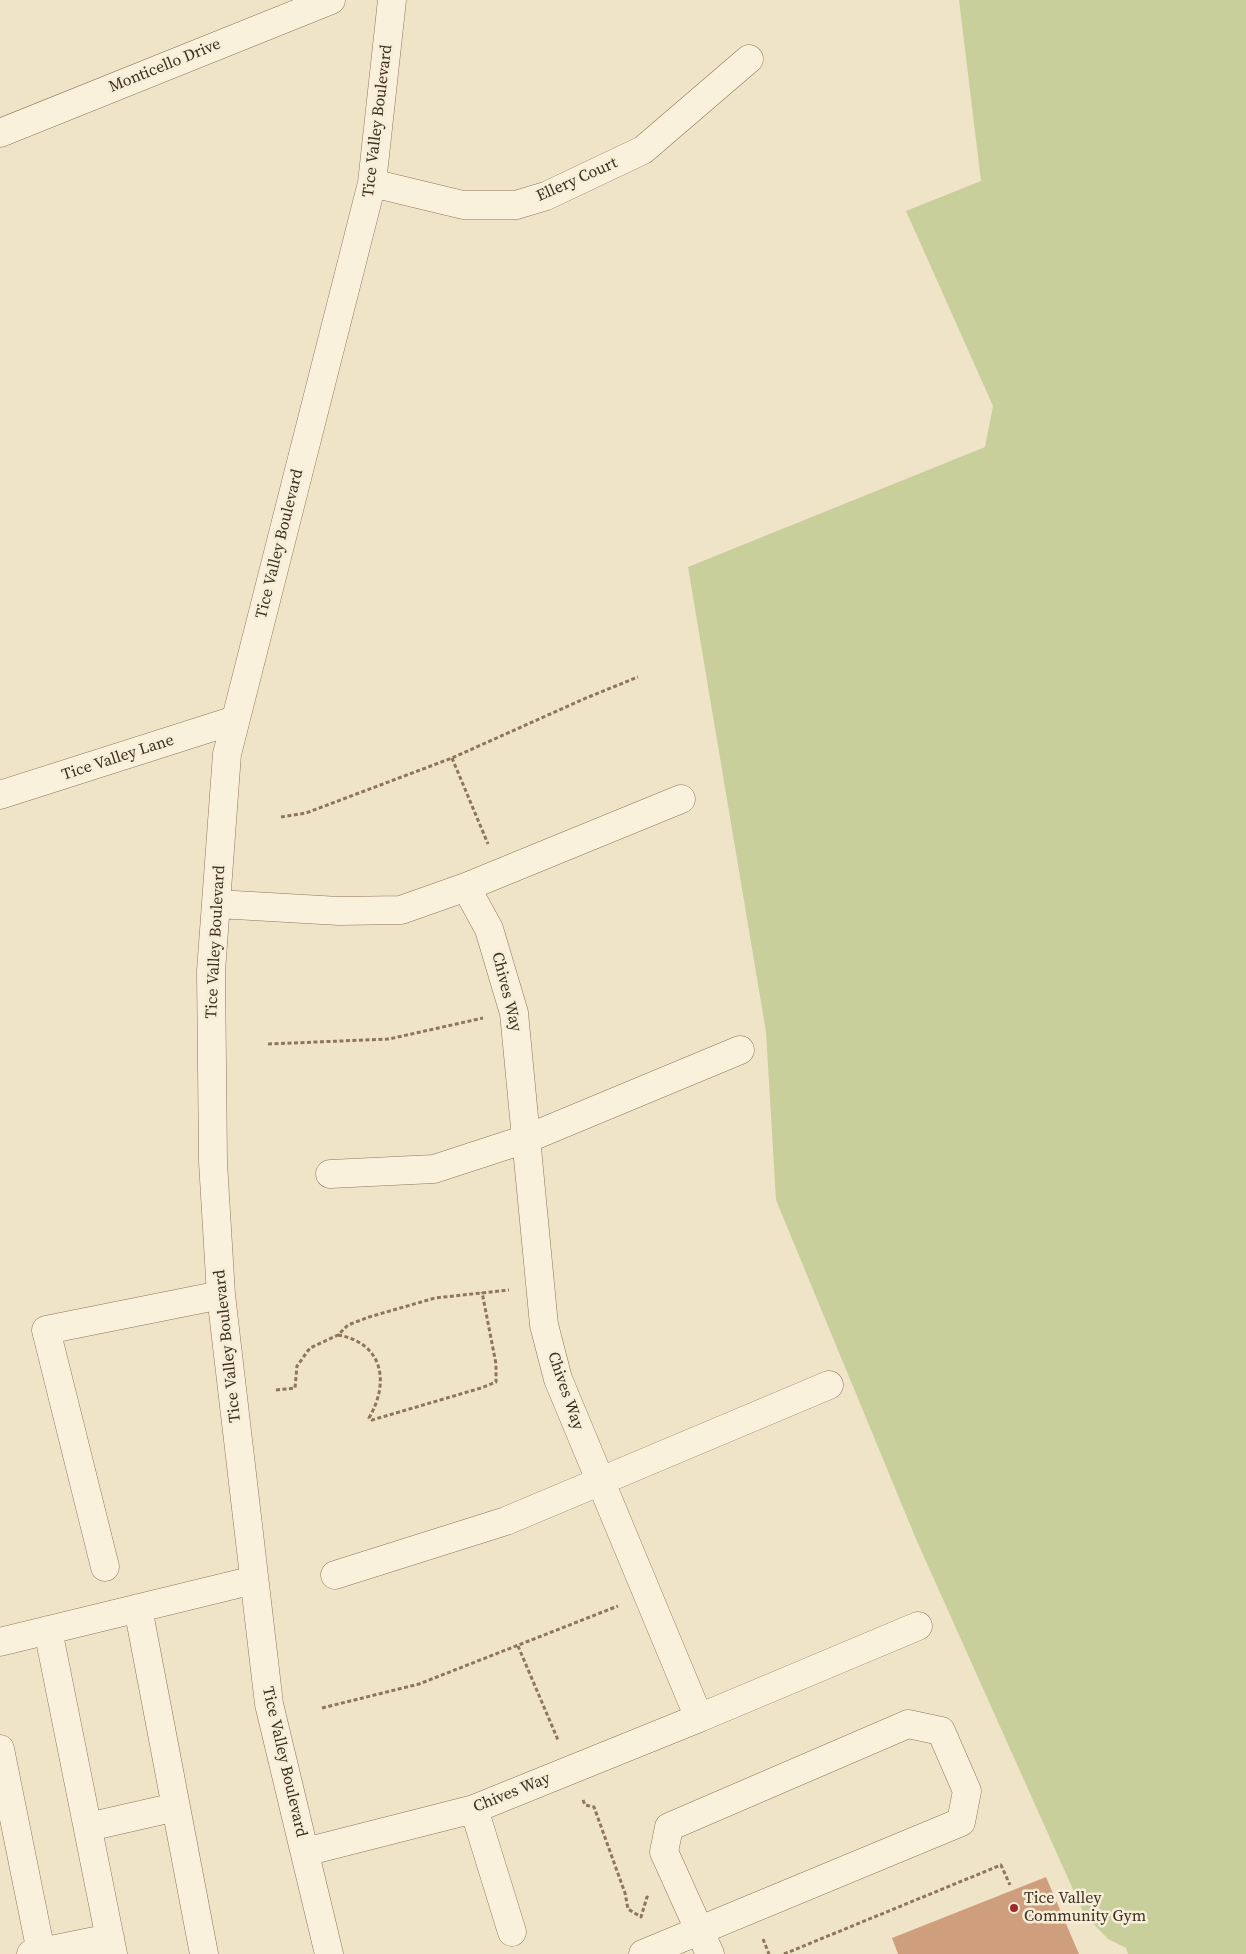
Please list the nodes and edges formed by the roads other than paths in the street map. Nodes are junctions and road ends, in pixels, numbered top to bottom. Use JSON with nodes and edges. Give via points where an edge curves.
{"nodes":[{"id":1,"x":331,"y":0,"type":"edge"},
{"id":2,"x":392,"y":0,"type":"edge"},
{"id":3,"x":749,"y":59,"type":"dead end"},
{"id":4,"x":0,"y":133,"type":"edge"},
{"id":5,"x":372,"y":182,"type":"junction"},
{"id":6,"x":235,"y":720,"type":"junction"},
{"id":7,"x":0,"y":796,"type":"edge"},
{"id":8,"x":681,"y":799,"type":"dead end"},
{"id":9,"x":466,"y":887,"type":"junction"},
{"id":10,"x":217,"y":904,"type":"junction"},
{"id":11,"x":740,"y":1050,"type":"dead end"},
{"id":12,"x":526,"y":1139,"type":"junction"},
{"id":13,"x":330,"y":1174,"type":"dead end"},
{"id":14,"x":221,"y":1295,"type":"junction"},
{"id":15,"x":829,"y":1385,"type":"dead end"},
{"id":16,"x":599,"y":1481,"type":"junction"},
{"id":17,"x":105,"y":1567,"type":"dead end"},
{"id":18,"x":335,"y":1574,"type":"dead end"},
{"id":19,"x":254,"y":1580,"type":"junction"},
{"id":20,"x":138,"y":1608,"type":"junction"},
{"id":21,"x":918,"y":1626,"type":"dead end"},
{"id":22,"x":48,"y":1630,"type":"junction"},
{"id":23,"x":0,"y":1642,"type":"edge"},
{"id":24,"x":699,"y":1718,"type":"junction"},
{"id":25,"x":0,"y":1749,"type":"edge"},
{"id":26,"x":176,"y":1807,"type":"junction"},
{"id":27,"x":474,"y":1809,"type":"junction"},
{"id":28,"x":88,"y":1827,"type":"junction"},
{"id":29,"x":305,"y":1852,"type":"junction"},
{"id":30,"x":512,"y":1932,"type":"dead end"},
{"id":31,"x":705,"y":1942,"type":"edge"},
{"id":32,"x":111,"y":1946,"type":"edge"},
{"id":33,"x":36,"y":1953,"type":"edge"},
{"id":34,"x":204,"y":1954,"type":"edge"},
{"id":35,"x":328,"y":1954,"type":"edge"},
{"id":36,"x":642,"y":1954,"type":"edge"}],
"edges":[{"from":1,"to":4,"type":"street","name":"Monticello Drive"},
{"from":2,"to":5,"type":"street","name":"Tice Valley Boulevard"},
{"from":3,"to":5,"type":"street","name":"Ellery Court","via":[[643,150],[546,196],[516,205],[463,205]]},
{"from":5,"to":6,"type":"street","name":"Tice Valley Boulevard"},
{"from":6,"to":7,"type":"street","name":"Tice Valley Lane"},
{"from":6,"to":10,"type":"street","name":"Tice Valley Boulevard","via":[[224,780]]},
{"from":8,"to":9,"type":"street"},
{"from":9,"to":10,"type":"street","via":[[401,910],[339,911]]},
{"from":9,"to":12,"type":"street","name":"Chives Way","via":[[490,930],[514,1012]]},
{"from":10,"to":14,"type":"street","name":"Tice Valley Boulevard","via":[[211,972],[213,1162]]},
{"from":11,"to":12,"type":"street"},
{"from":12,"to":13,"type":"street","via":[[434,1169]]},
{"from":12,"to":16,"type":"street","name":"Chives Way","via":[[544,1325],[558,1379]]},
{"from":14,"to":17,"type":"street","via":[[46,1330]]},
{"from":14,"to":19,"type":"street","name":"Tice Valley Boulevard"},
{"from":15,"to":16,"type":"street"},
{"from":16,"to":18,"type":"street","via":[[506,1521]]},
{"from":16,"to":24,"type":"street","name":"Chives Way"},
{"from":19,"to":20,"type":"street"},
{"from":19,"to":29,"type":"street","name":"Tice Valley Boulevard","via":[[269,1704]]},
{"from":20,"to":22,"type":"street"},
{"from":20,"to":26,"type":"street"},
{"from":21,"to":24,"type":"street"},
{"from":22,"to":23,"type":"street"},
{"from":22,"to":28,"type":"street"},
{"from":24,"to":27,"type":"street","name":"Chives Way"},
{"from":25,"to":33,"type":"street"},
{"from":26,"to":28,"type":"street"},
{"from":26,"to":34,"type":"street"},
{"from":27,"to":29,"type":"street","name":"Chives Way"},
{"from":27,"to":30,"type":"street"},
{"from":28,"to":32,"type":"street"},
{"from":29,"to":35,"type":"street","name":"Tice Valley Boulevard"},
{"from":31,"to":31,"type":"street","via":[[961,1822],[967,1791],[940,1732],[908,1724],[669,1827],[664,1852]]},
{"from":31,"to":36,"type":"street"},
{"from":32,"to":33,"type":"street"}]}
